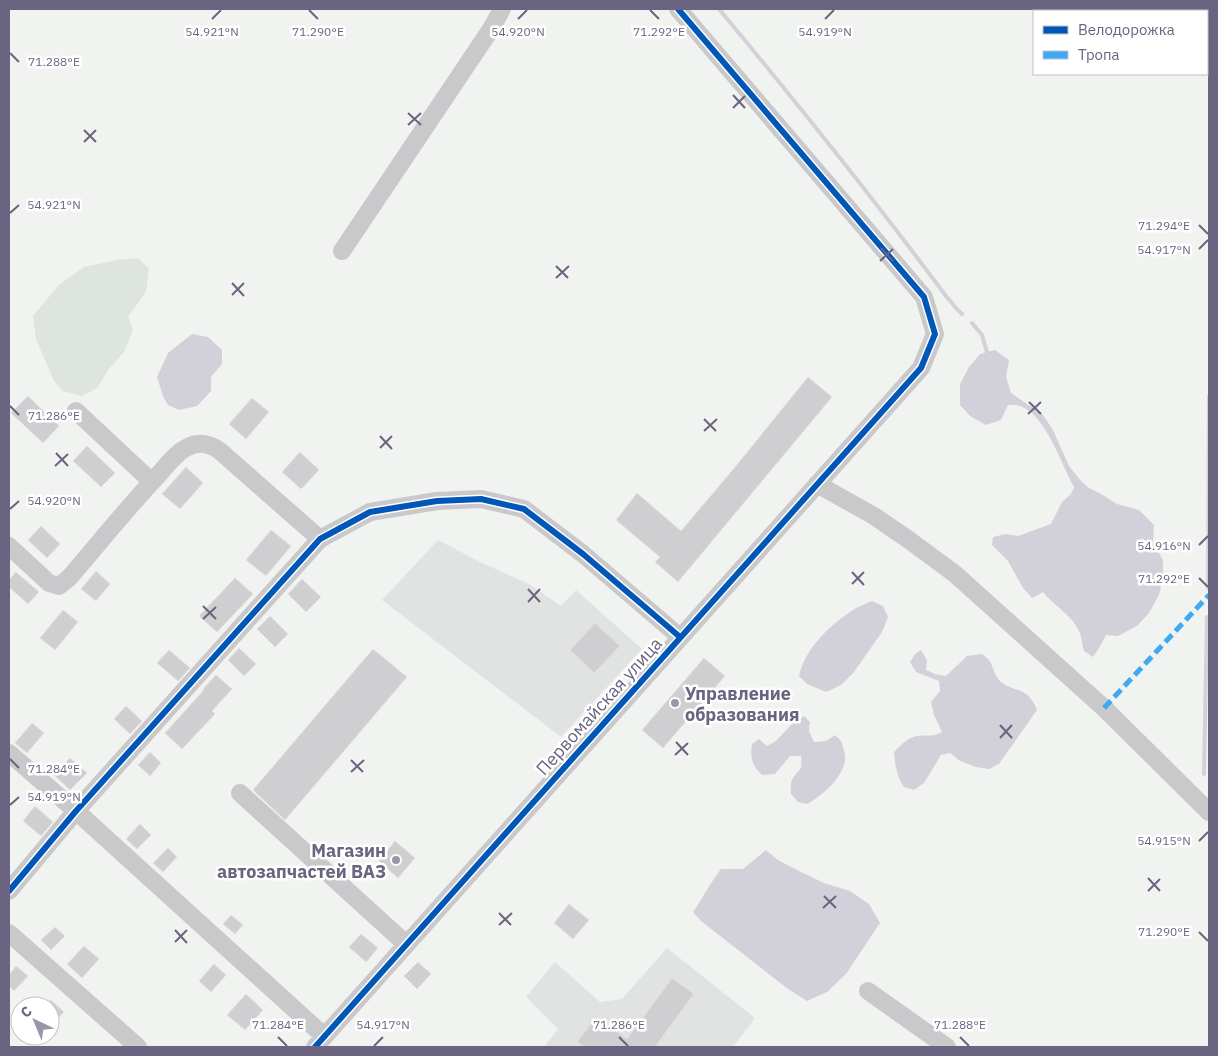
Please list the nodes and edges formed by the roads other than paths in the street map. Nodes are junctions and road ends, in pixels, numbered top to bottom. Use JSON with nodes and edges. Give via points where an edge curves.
{"nodes":[{"id":1,"x":502,"y":9,"type":"edge"},
{"id":2,"x":678,"y":9,"type":"edge"},
{"id":3,"x":342,"y":251,"type":"dead end"},
{"id":4,"x":76,"y":411,"type":"dead end"},
{"id":5,"x":152,"y":482,"type":"junction"},
{"id":6,"x":817,"y":484,"type":"junction"},
{"id":7,"x":320,"y":539,"type":"junction"},
{"id":8,"x":9,"y":546,"type":"edge"},
{"id":9,"x":680,"y":637,"type":"junction"},
{"id":10,"x":9,"y":753,"type":"edge"},
{"id":11,"x":240,"y":793,"type":"dead end"},
{"id":12,"x":76,"y":811,"type":"junction"},
{"id":13,"x":1209,"y":812,"type":"edge"},
{"id":14,"x":9,"y":890,"type":"edge"},
{"id":15,"x":9,"y":933,"type":"edge"},
{"id":16,"x":406,"y":944,"type":"junction"},
{"id":17,"x":868,"y":991,"type":"dead end"},
{"id":18,"x":319,"y":1042,"type":"edge"},
{"id":19,"x":138,"y":1047,"type":"edge"},
{"id":20,"x":947,"y":1047,"type":"edge"}],
"edges":[{"from":1,"to":3,"type":"street"},
{"from":2,"to":6,"type":"street","name":"Первомайская улица","via":[[924,297],[935,334],[921,368]]},
{"from":4,"to":5,"type":"street"},
{"from":5,"to":7,"type":"street","via":[[187,447],[199,443],[212,445]]},
{"from":5,"to":8,"type":"street","via":[[69,578],[58,586],[49,583]]},
{"from":6,"to":9,"type":"street","name":"Первомайская улица"},
{"from":6,"to":13,"type":"street","via":[[874,516],[955,574],[1104,708]]},
{"from":7,"to":9,"type":"street","via":[[370,512],[437,501],[482,499],[524,509]]},
{"from":7,"to":12,"type":"street"},
{"from":9,"to":16,"type":"street","name":"Первомайская улица"},
{"from":10,"to":12,"type":"street"},
{"from":11,"to":16,"type":"street"},
{"from":12,"to":14,"type":"street"},
{"from":12,"to":18,"type":"street"},
{"from":15,"to":19,"type":"street"},
{"from":16,"to":18,"type":"street","name":"Первомайская улица"},
{"from":17,"to":20,"type":"street"}]}
